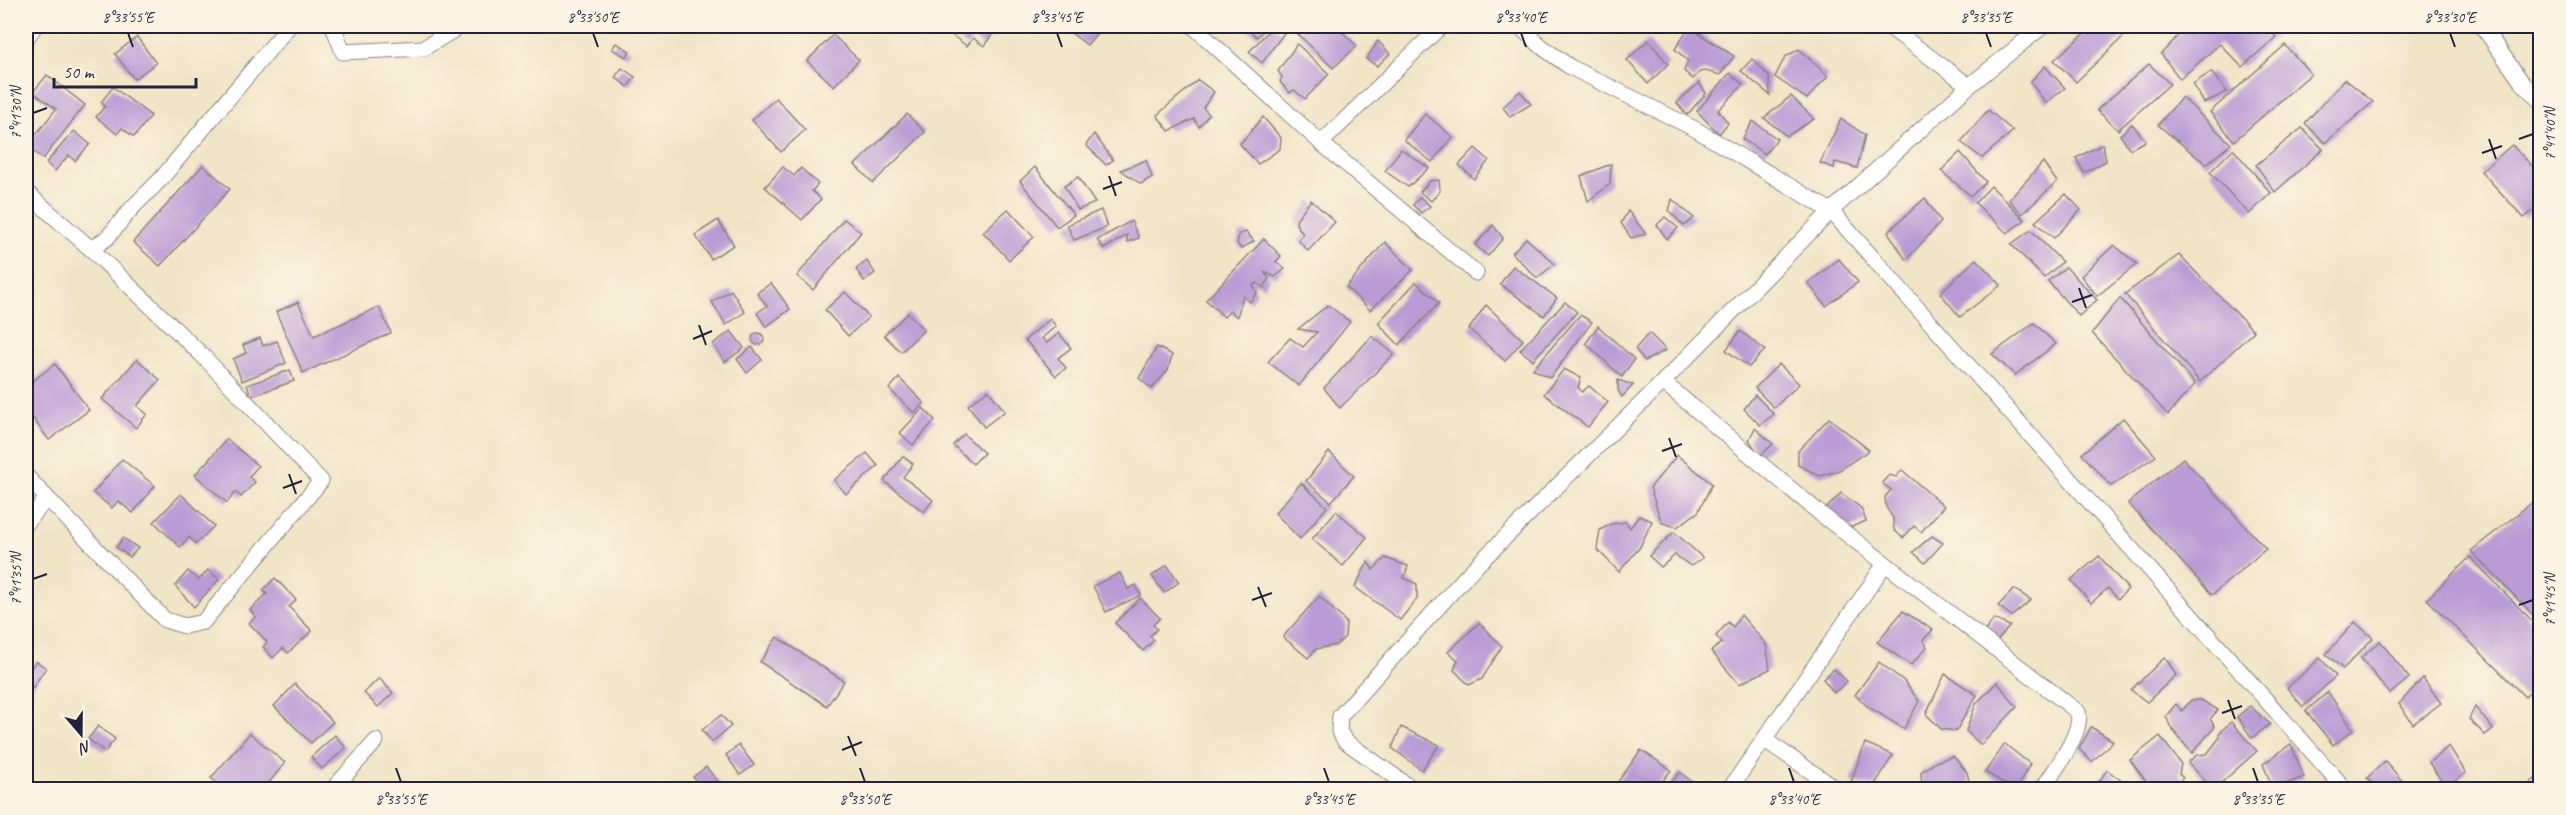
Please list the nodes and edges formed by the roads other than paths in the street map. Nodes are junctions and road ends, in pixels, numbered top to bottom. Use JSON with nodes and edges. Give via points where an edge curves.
{"nodes":[{"id":1,"x":34,"y":26,"type":"edge"},
{"id":2,"x":289,"y":26,"type":"edge"},
{"id":3,"x":333,"y":26,"type":"edge"},
{"id":4,"x":460,"y":26,"type":"edge"},
{"id":5,"x":1192,"y":26,"type":"edge"},
{"id":6,"x":1440,"y":26,"type":"edge"},
{"id":7,"x":1519,"y":26,"type":"edge"},
{"id":8,"x":1888,"y":26,"type":"edge"},
{"id":9,"x":2043,"y":26,"type":"edge"},
{"id":10,"x":2482,"y":26,"type":"edge"},
{"id":11,"x":26,"y":39,"type":"edge"},
{"id":12,"x":1969,"y":86,"type":"junction"},
{"id":13,"x":2541,"y":101,"type":"edge"},
{"id":14,"x":1321,"y":143,"type":"junction"},
{"id":15,"x":26,"y":192,"type":"edge"},
{"id":16,"x":1831,"y":212,"type":"junction"},
{"id":17,"x":91,"y":249,"type":"junction"},
{"id":18,"x":1476,"y":273,"type":"dead end"},
{"id":19,"x":1663,"y":382,"type":"junction"},
{"id":20,"x":26,"y":476,"type":"edge"},
{"id":21,"x":47,"y":498,"type":"junction"},
{"id":22,"x":26,"y":524,"type":"edge"},
{"id":23,"x":1885,"y":564,"type":"junction"},
{"id":24,"x":1765,"y":740,"type":"junction"},
{"id":25,"x":376,"y":741,"type":"dead end"},
{"id":26,"x":332,"y":789,"type":"edge"},
{"id":27,"x":1414,"y":789,"type":"edge"},
{"id":28,"x":1729,"y":789,"type":"edge"},
{"id":29,"x":1838,"y":789,"type":"edge"},
{"id":30,"x":2042,"y":789,"type":"edge"},
{"id":31,"x":2346,"y":789,"type":"edge"}],
"edges":[{"from":1,"to":11,"type":"street"},
{"from":2,"to":17,"type":"street","via":[[161,179],[107,238]]},
{"from":3,"to":4,"type":"street","via":[[343,52],[424,48]]},
{"from":5,"to":14,"type":"street"},
{"from":6,"to":14,"type":"street"},
{"from":7,"to":16,"type":"street","via":[[1570,67],[1695,129]]},
{"from":8,"to":12,"type":"street"},
{"from":9,"to":12,"type":"street"},
{"from":10,"to":13,"type":"street","via":[[2521,81]]},
{"from":12,"to":16,"type":"street"},
{"from":14,"to":18,"type":"street"},
{"from":15,"to":17,"type":"street"},
{"from":16,"to":19,"type":"street"},
{"from":16,"to":31,"type":"street"},
{"from":17,"to":21,"type":"street","via":[[201,354],[321,481],[203,622],[185,626],[165,620]]},
{"from":19,"to":23,"type":"street"},
{"from":19,"to":27,"type":"street","via":[[1469,573],[1340,716],[1339,731],[1345,741]]},
{"from":20,"to":21,"type":"street"},
{"from":21,"to":22,"type":"street"},
{"from":23,"to":24,"type":"street"},
{"from":23,"to":30,"type":"street","via":[[2078,712],[2081,720],[2076,732]]},
{"from":24,"to":28,"type":"street"},
{"from":24,"to":29,"type":"street"},
{"from":25,"to":26,"type":"street"}]}
